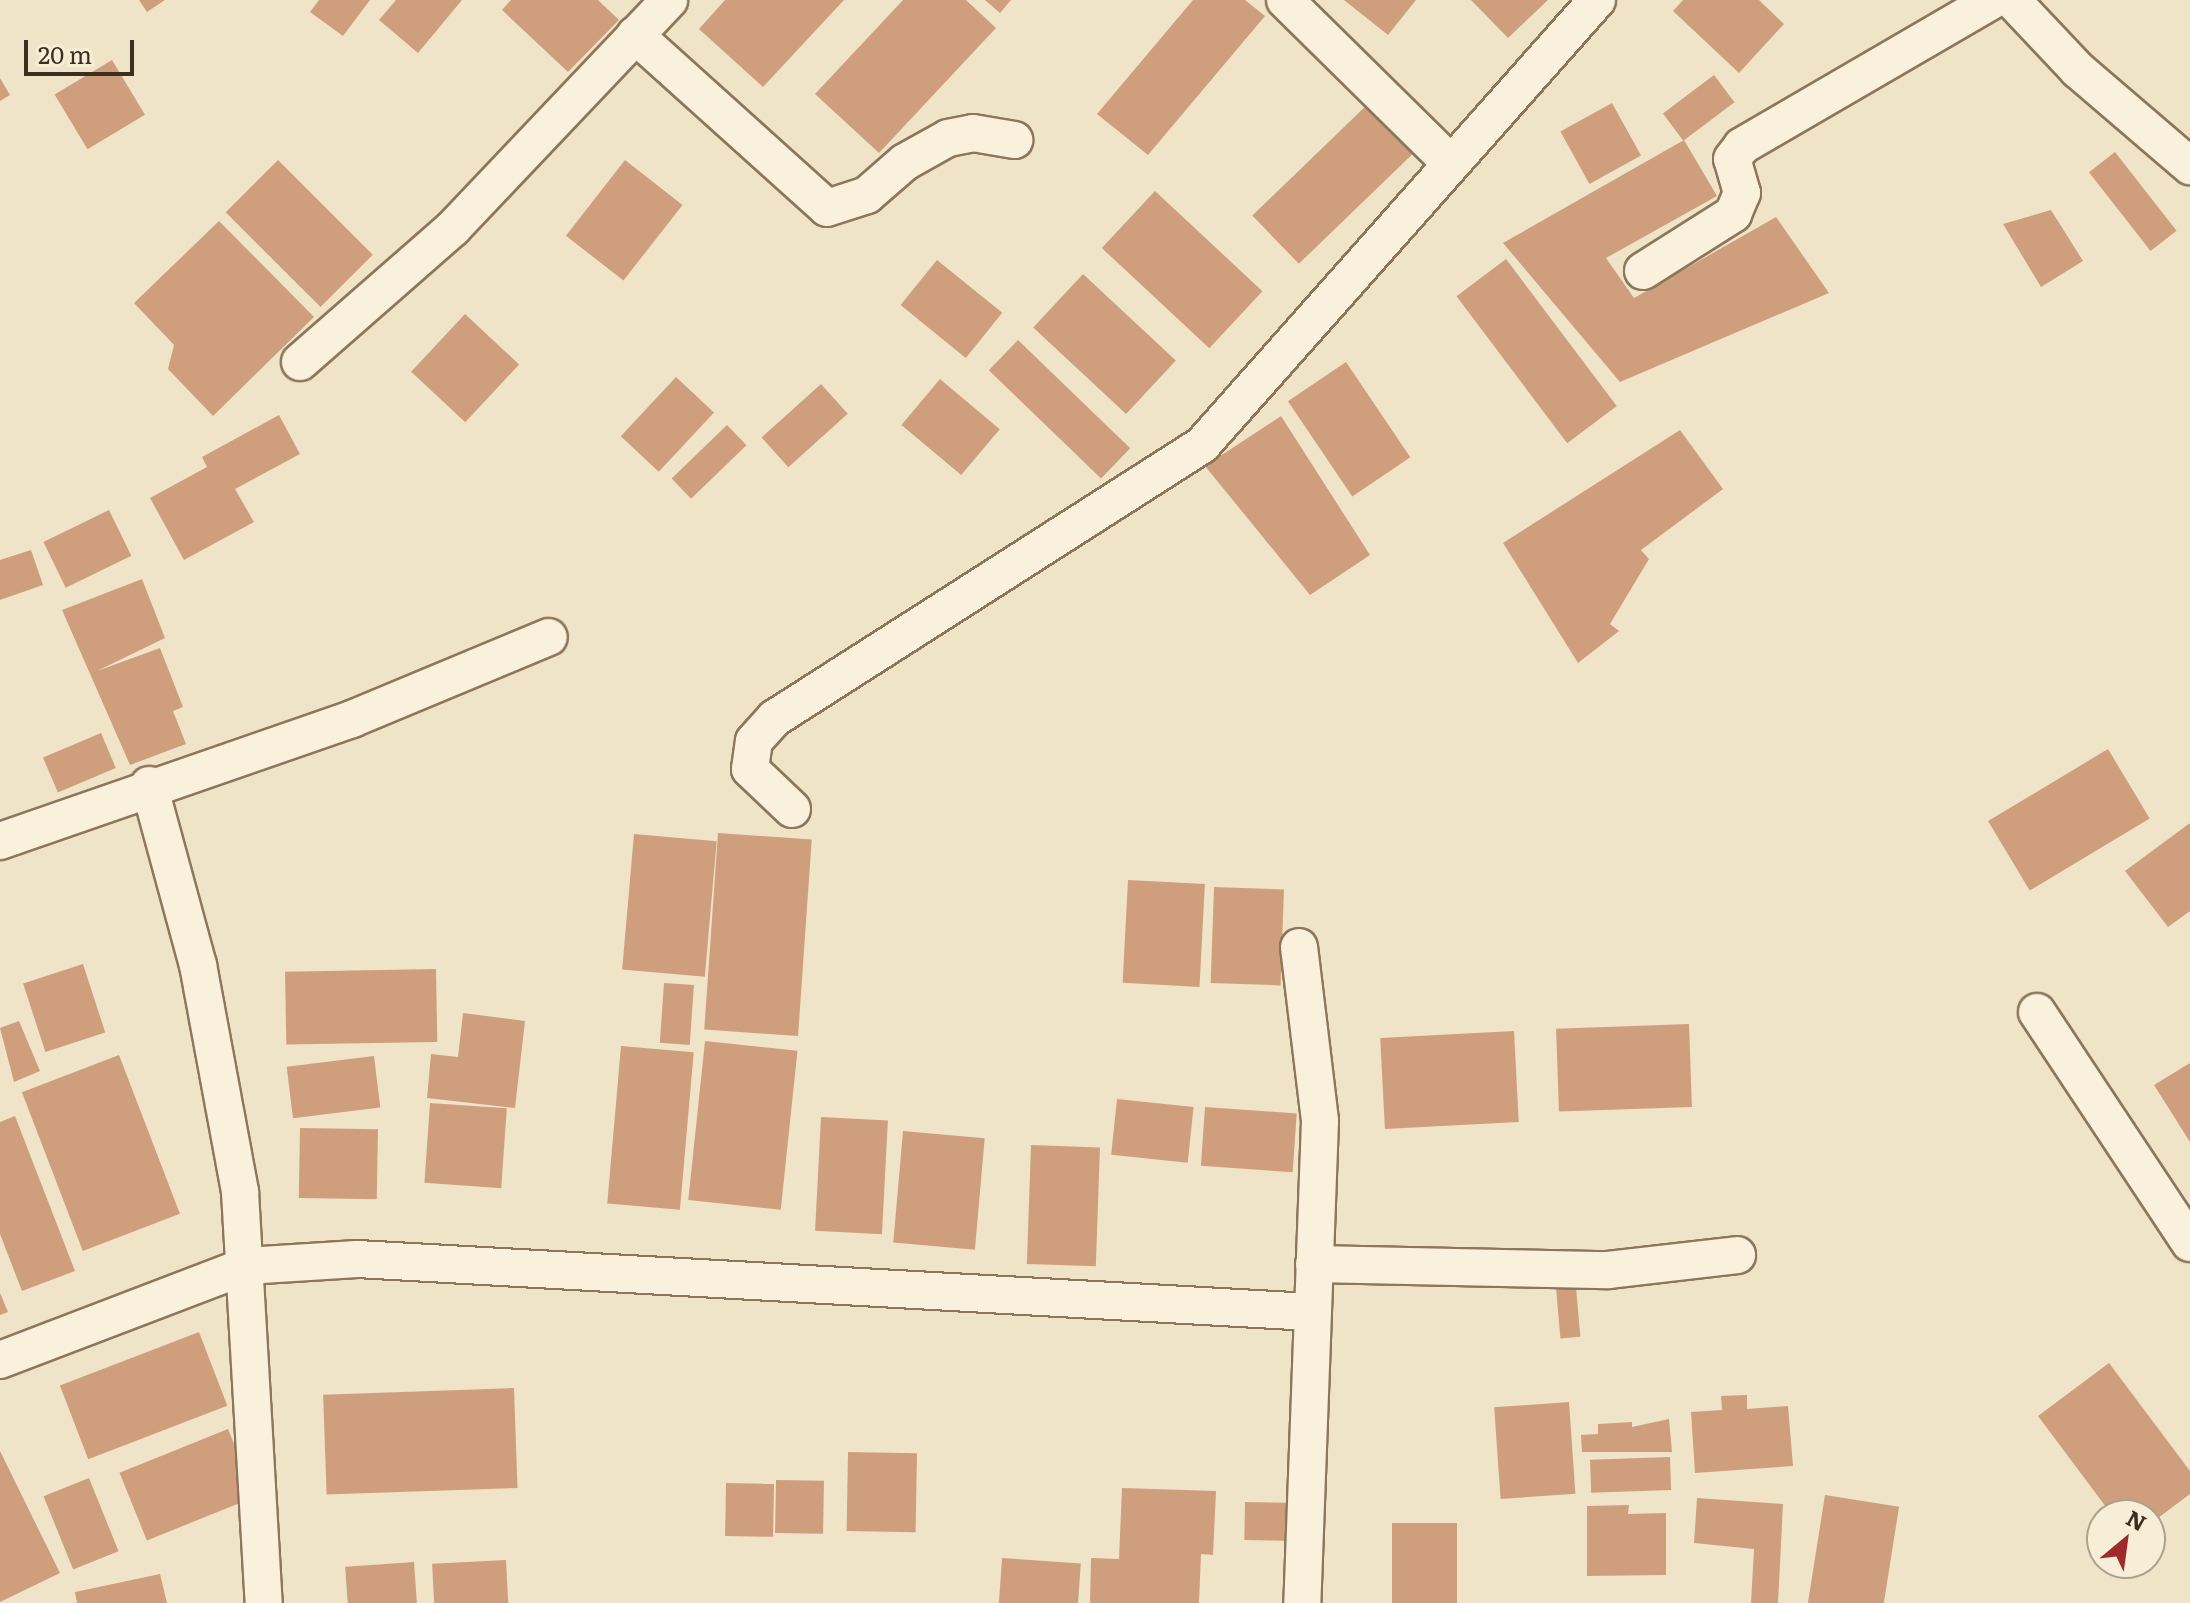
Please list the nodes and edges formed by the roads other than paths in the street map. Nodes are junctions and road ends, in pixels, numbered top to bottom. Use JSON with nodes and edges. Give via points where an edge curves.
{"nodes":[{"id":1,"x":669,"y":0,"type":"edge"},
{"id":2,"x":1285,"y":0,"type":"edge"},
{"id":3,"x":1597,"y":0,"type":"edge"},
{"id":4,"x":1993,"y":0,"type":"edge"},
{"id":5,"x":2012,"y":0,"type":"edge"},
{"id":6,"x":635,"y":35,"type":"junction"},
{"id":7,"x":1014,"y":140,"type":"dead end"},
{"id":8,"x":1448,"y":161,"type":"junction"},
{"id":9,"x":2190,"y":166,"type":"edge"},
{"id":10,"x":1643,"y":271,"type":"dead end"},
{"id":11,"x":300,"y":362,"type":"dead end"},
{"id":12,"x":549,"y":637,"type":"dead end"},
{"id":13,"x":149,"y":785,"type":"junction"},
{"id":14,"x":792,"y":809,"type":"dead end"},
{"id":15,"x":0,"y":841,"type":"edge"},
{"id":16,"x":1299,"y":947,"type":"dead end"},
{"id":17,"x":2037,"y":1012,"type":"dead end"},
{"id":18,"x":2190,"y":1243,"type":"edge"},
{"id":19,"x":1737,"y":1255,"type":"dead end"},
{"id":20,"x":1314,"y":1264,"type":"junction"},
{"id":21,"x":246,"y":1266,"type":"junction"},
{"id":22,"x":1311,"y":1312,"type":"junction"},
{"id":23,"x":0,"y":1360,"type":"edge"},
{"id":24,"x":264,"y":1603,"type":"edge"},
{"id":25,"x":1302,"y":1603,"type":"edge"}],
"edges":[{"from":1,"to":6,"type":"street"},
{"from":2,"to":8,"type":"street"},
{"from":3,"to":8,"type":"street"},
{"from":4,"to":10,"type":"street","via":[[1742,146],[1732,159],[1742,193],[1733,214]]},
{"from":5,"to":9,"type":"street","via":[[2078,70]]},
{"from":6,"to":7,"type":"street","via":[[827,208],[867,195],[905,162],[948,138],[973,133]]},
{"from":6,"to":11,"type":"street","via":[[453,228]]},
{"from":8,"to":14,"type":"street","via":[[1202,445],[775,718],[754,741],[750,769]]},
{"from":12,"to":13,"type":"street","via":[[352,719]]},
{"from":13,"to":15,"type":"street"},
{"from":13,"to":21,"type":"street","via":[[198,965]]},
{"from":16,"to":20,"type":"street","via":[[1320,1121]]},
{"from":17,"to":18,"type":"street"},
{"from":19,"to":20,"type":"street","via":[[1608,1270]]},
{"from":20,"to":22,"type":"street"},
{"from":21,"to":22,"type":"street","via":[[434,1261]]},
{"from":21,"to":23,"type":"street"},
{"from":21,"to":24,"type":"street"},
{"from":22,"to":25,"type":"street"}]}
